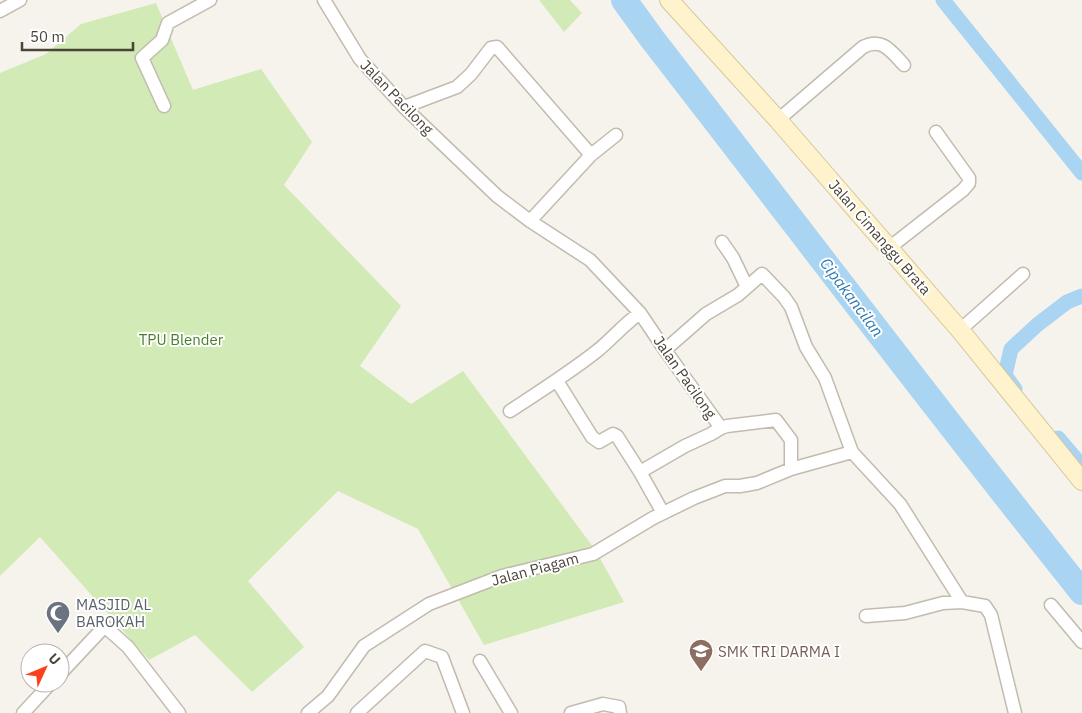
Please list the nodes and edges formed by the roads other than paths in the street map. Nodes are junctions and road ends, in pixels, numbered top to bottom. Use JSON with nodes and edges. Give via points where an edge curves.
{"nodes":[{"id":1,"x":20,"y":0,"type":"edge"},
{"id":2,"x":210,"y":0,"type":"edge"},
{"id":3,"x":324,"y":0,"type":"edge"},
{"id":4,"x":669,"y":0,"type":"edge"},
{"id":5,"x":0,"y":11,"type":"edge"},
{"id":6,"x":904,"y":65,"type":"dead end"},
{"id":7,"x":164,"y":106,"type":"dead end"},
{"id":8,"x":404,"y":107,"type":"junction"},
{"id":9,"x":778,"y":120,"type":"junction"},
{"id":10,"x":936,"y":132,"type":"dead end"},
{"id":11,"x":616,"y":135,"type":"dead end"},
{"id":12,"x":591,"y":155,"type":"junction"},
{"id":13,"x":530,"y":221,"type":"junction"},
{"id":14,"x":722,"y":242,"type":"dead end"},
{"id":15,"x":889,"y":248,"type":"junction"},
{"id":16,"x":1024,"y":274,"type":"dead end"},
{"id":17,"x":747,"y":287,"type":"junction"},
{"id":18,"x":640,"y":313,"type":"junction"},
{"id":19,"x":960,"y":330,"type":"junction"},
{"id":20,"x":665,"y":350,"type":"junction"},
{"id":21,"x":557,"y":381,"type":"junction"},
{"id":22,"x":510,"y":411,"type":"dead end"},
{"id":23,"x":721,"y":428,"type":"junction"},
{"id":24,"x":852,"y":452,"type":"junction"},
{"id":25,"x":791,"y":469,"type":"junction"},
{"id":26,"x":640,"y":472,"type":"junction"},
{"id":27,"x":1082,"y":481,"type":"edge"},
{"id":28,"x":663,"y":513,"type":"junction"},
{"id":29,"x":962,"y":602,"type":"junction"},
{"id":30,"x":1051,"y":605,"type":"dead end"},
{"id":31,"x":866,"y":616,"type":"dead end"},
{"id":32,"x":1082,"y":642,"type":"edge"},
{"id":33,"x":480,"y":661,"type":"dead end"},
{"id":34,"x":70,"y":662,"type":"edge"},
{"id":35,"x":42,"y":693,"type":"edge"},
{"id":36,"x":23,"y":713,"type":"edge"},
{"id":37,"x":179,"y":713,"type":"edge"},
{"id":38,"x":308,"y":713,"type":"edge"},
{"id":39,"x":357,"y":713,"type":"edge"},
{"id":40,"x":462,"y":713,"type":"edge"},
{"id":41,"x":511,"y":713,"type":"edge"},
{"id":42,"x":572,"y":713,"type":"edge"},
{"id":43,"x":620,"y":713,"type":"edge"},
{"id":44,"x":1015,"y":713,"type":"edge"}],
"edges":[{"from":1,"to":5,"type":"street"},
{"from":2,"to":7,"type":"street","via":[[168,23],[162,40],[142,58]]},
{"from":3,"to":8,"type":"street","name":"Jalan Pacilong","via":[[360,59]]},
{"from":4,"to":9,"type":"street","name":"Jalan Cimanggu Brata"},
{"from":6,"to":9,"type":"street","via":[[891,50],[872,42]]},
{"from":8,"to":12,"type":"street","via":[[457,87],[491,48],[497,47]]},
{"from":8,"to":13,"type":"street","name":"Jalan Pacilong","via":[[497,196]]},
{"from":9,"to":15,"type":"street","name":"Jalan Cimanggu Brata"},
{"from":10,"to":15,"type":"street","via":[[969,178],[968,183]]},
{"from":11,"to":12,"type":"street"},
{"from":12,"to":13,"type":"street"},
{"from":13,"to":18,"type":"street","name":"Jalan Pacilong","via":[[590,260]]},
{"from":14,"to":17,"type":"street"},
{"from":15,"to":19,"type":"street","name":"Jalan Cimanggu Brata"},
{"from":16,"to":19,"type":"street"},
{"from":17,"to":20,"type":"street","via":[[706,314]]},
{"from":17,"to":24,"type":"street","via":[[762,274],[791,307],[806,347],[825,378]]},
{"from":18,"to":20,"type":"street","name":"Jalan Pacilong"},
{"from":18,"to":21,"type":"street","via":[[598,351]]},
{"from":19,"to":27,"type":"street","name":"Jalan Cimanggu Brata"},
{"from":20,"to":23,"type":"street","name":"Jalan Pacilong"},
{"from":21,"to":22,"type":"street"},
{"from":21,"to":26,"type":"street","via":[[592,437],[600,442],[613,434],[617,436]]},
{"from":23,"to":25,"type":"street","name":"Jalan Pacilong","via":[[776,420],[791,440]]},
{"from":23,"to":26,"type":"street"},
{"from":24,"to":25,"type":"street"},
{"from":24,"to":29,"type":"street","via":[[900,504]]},
{"from":25,"to":28,"type":"street","name":"Jalan Piagam","via":[[757,483],[725,486]]},
{"from":26,"to":28,"type":"street"},
{"from":28,"to":38,"type":"street","name":"Jalan Piagam","via":[[593,554],[502,576],[429,604],[364,646],[328,696]]},
{"from":29,"to":31,"type":"street","via":[[905,613]]},
{"from":29,"to":44,"type":"street","via":[[985,606],[991,615]]},
{"from":30,"to":32,"type":"street"},
{"from":33,"to":41,"type":"street"},
{"from":34,"to":37,"type":"street","via":[[102,625],[128,647]]},
{"from":35,"to":36,"type":"street"},
{"from":39,"to":40,"type":"street","via":[[425,651],[442,657]]},
{"from":42,"to":43,"type":"street","via":[[603,704],[619,707]]}]}
